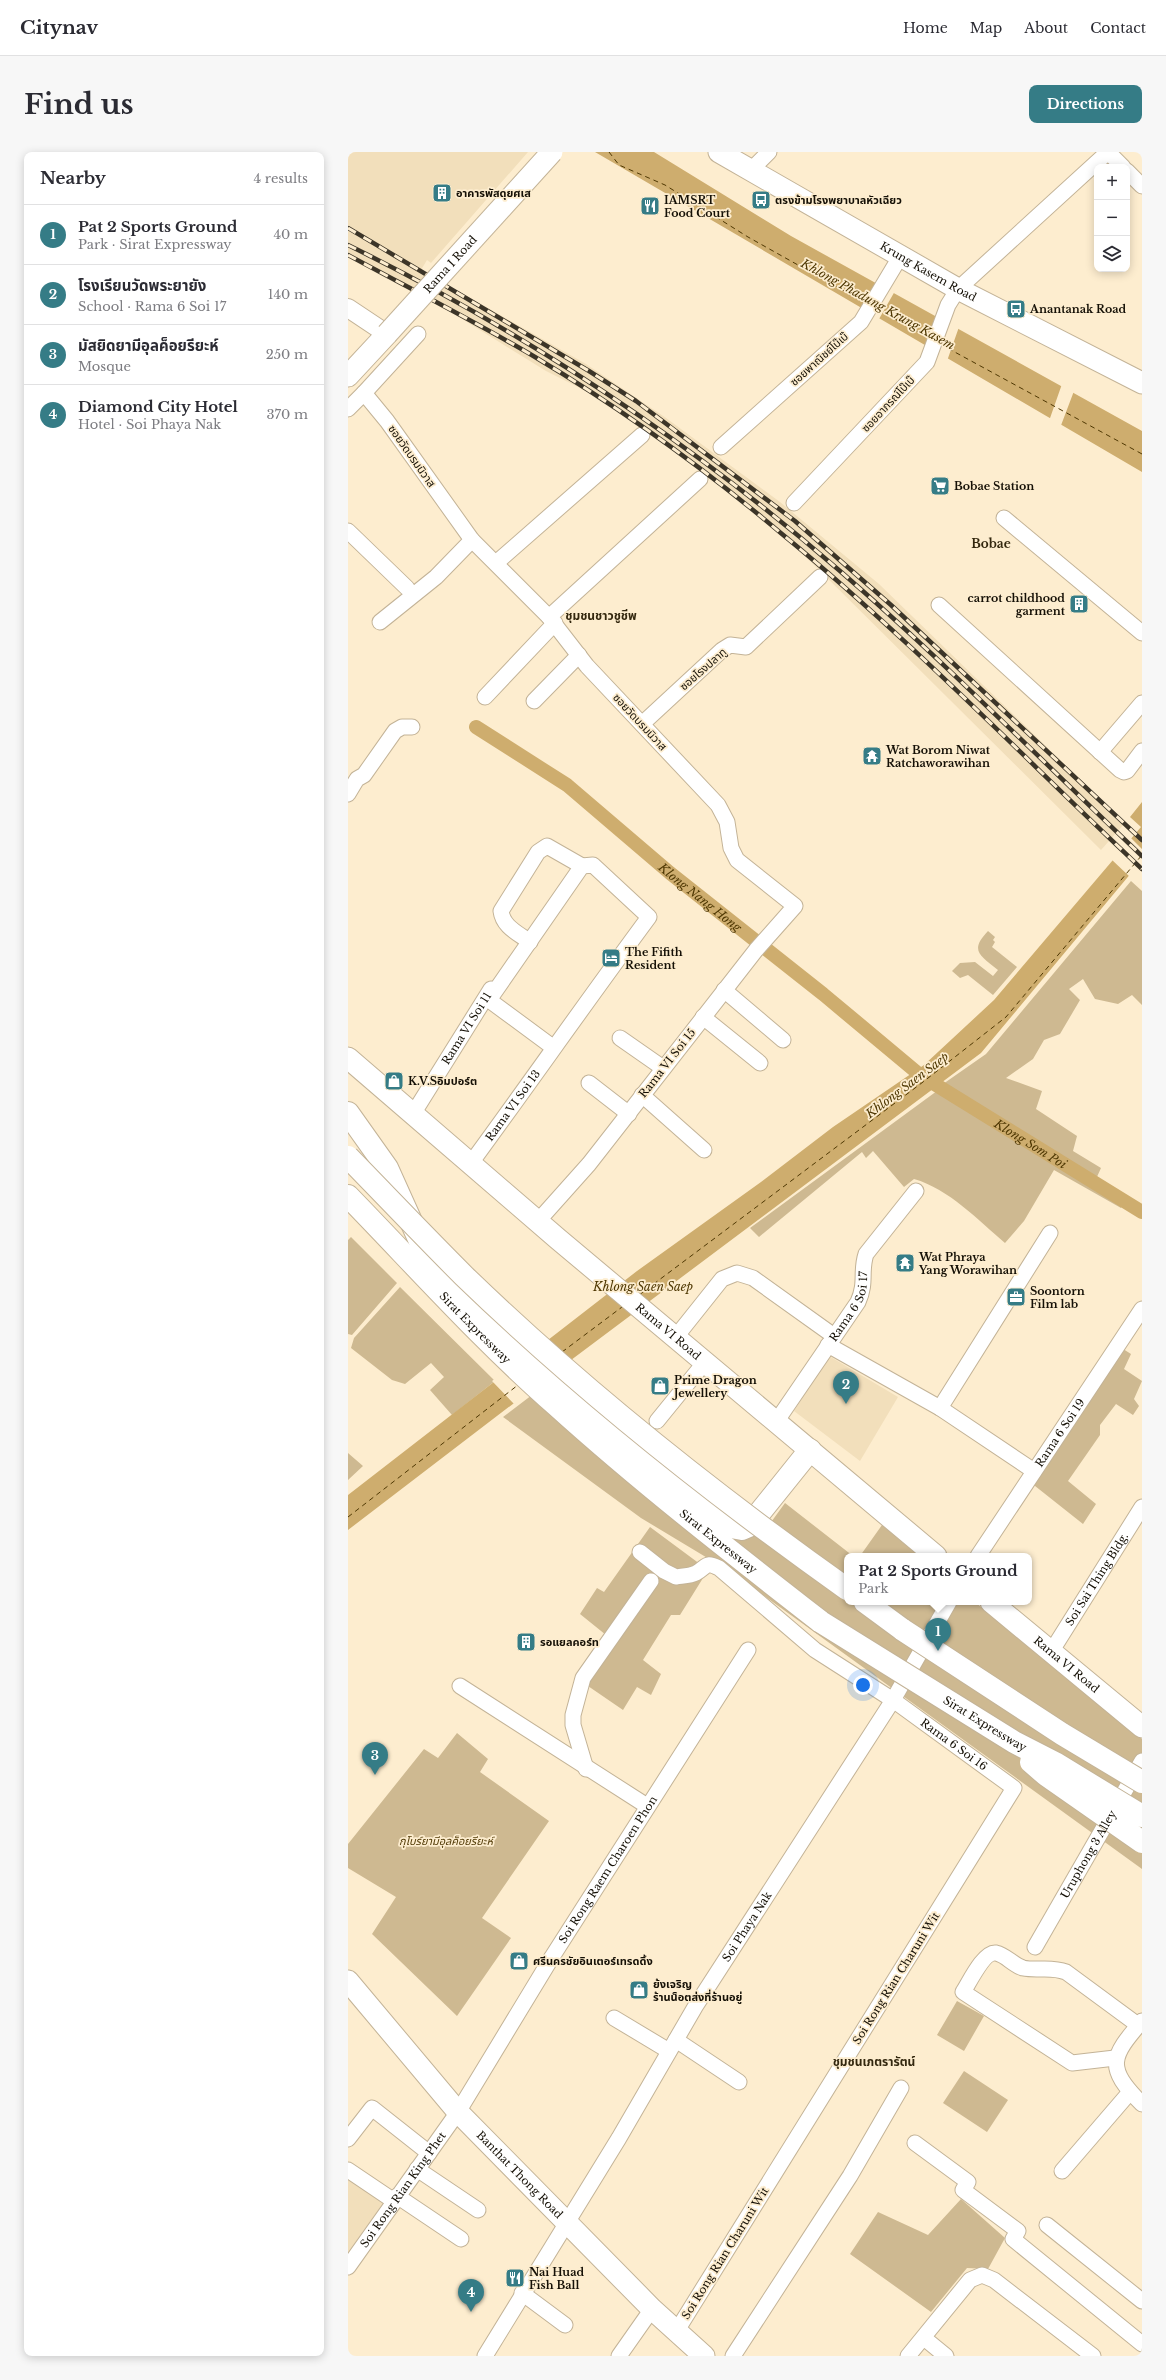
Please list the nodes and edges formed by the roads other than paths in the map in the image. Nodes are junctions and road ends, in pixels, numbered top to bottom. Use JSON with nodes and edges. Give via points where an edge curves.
{"nodes":[{"id":1,"x":552,"y":152,"type":"edge"},
{"id":2,"x":719,"y":152,"type":"edge"},
{"id":3,"x":769,"y":152,"type":"edge"},
{"id":4,"x":1108,"y":152,"type":"edge"},
{"id":5,"x":1120,"y":164,"type":"edge"},
{"id":6,"x":750,"y":170,"type":"junction"},
{"id":7,"x":1130,"y":174,"type":"edge"},
{"id":8,"x":1142,"y":186,"type":"edge"},
{"id":9,"x":895,"y":265,"type":"junction"},
{"id":10,"x":953,"y":297,"type":"junction"},
{"id":11,"x":348,"y":308,"type":"edge"},
{"id":12,"x":387,"y":334,"type":"junction"},
{"id":13,"x":418,"y":334,"type":"dead end"},
{"id":14,"x":348,"y":376,"type":"edge"},
{"id":15,"x":1142,"y":383,"type":"edge"},
{"id":16,"x":364,"y":393,"type":"junction"},
{"id":17,"x":348,"y":409,"type":"edge"},
{"id":18,"x":642,"y":435,"type":"dead end"},
{"id":19,"x":721,"y":447,"type":"dead end"},
{"id":20,"x":700,"y":479,"type":"dead end"},
{"id":21,"x":794,"y":503,"type":"dead end"},
{"id":22,"x":1004,"y":518,"type":"dead end"},
{"id":23,"x":348,"y":531,"type":"edge"},
{"id":24,"x":472,"y":540,"type":"junction"},
{"id":25,"x":496,"y":563,"type":"junction"},
{"id":26,"x":820,"y":577,"type":"dead end"},
{"id":27,"x":407,"y":588,"type":"dead end"},
{"id":28,"x":939,"y":605,"type":"dead end"},
{"id":29,"x":552,"y":620,"type":"junction"},
{"id":30,"x":380,"y":622,"type":"dead end"},
{"id":31,"x":1142,"y":634,"type":"edge"},
{"id":32,"x":579,"y":655,"type":"junction"},
{"id":33,"x":485,"y":697,"type":"dead end"},
{"id":34,"x":534,"y":701,"type":"dead end"},
{"id":35,"x":1142,"y":703,"type":"edge"},
{"id":36,"x":642,"y":724,"type":"junction"},
{"id":37,"x":412,"y":727,"type":"dead end"},
{"id":38,"x":1142,"y":751,"type":"edge"},
{"id":39,"x":1100,"y":752,"type":"junction"},
{"id":40,"x":352,"y":776,"type":"edge"},
{"id":41,"x":348,"y":794,"type":"edge"},
{"id":42,"x":582,"y":866,"type":"junction"},
{"id":43,"x":795,"y":906,"type":"joint"},
{"id":44,"x":530,"y":942,"type":"junction"},
{"id":45,"x":495,"y":983,"type":"dead end"},
{"id":46,"x":724,"y":990,"type":"junction"},
{"id":47,"x":703,"y":1017,"type":"junction"},
{"id":48,"x":620,"y":1038,"type":"dead end"},
{"id":49,"x":783,"y":1040,"type":"dead end"},
{"id":50,"x":554,"y":1048,"type":"junction"},
{"id":51,"x":348,"y":1058,"type":"edge"},
{"id":52,"x":760,"y":1063,"type":"dead end"},
{"id":53,"x":663,"y":1068,"type":"junction"},
{"id":54,"x":589,"y":1083,"type":"dead end"},
{"id":55,"x":642,"y":1095,"type":"junction"},
{"id":56,"x":348,"y":1113,"type":"edge"},
{"id":57,"x":413,"y":1114,"type":"junction"},
{"id":58,"x":628,"y":1114,"type":"junction"},
{"id":59,"x":704,"y":1150,"type":"dead end"},
{"id":60,"x":348,"y":1157,"type":"edge"},
{"id":61,"x":471,"y":1163,"type":"junction"},
{"id":62,"x":916,"y":1191,"type":"dead end"},
{"id":63,"x":348,"y":1196,"type":"edge"},
{"id":64,"x":539,"y":1220,"type":"junction"},
{"id":65,"x":1050,"y":1233,"type":"dead end"},
{"id":66,"x":1142,"y":1309,"type":"edge"},
{"id":67,"x":674,"y":1337,"type":"junction"},
{"id":68,"x":831,"y":1340,"type":"junction"},
{"id":69,"x":705,"y":1362,"type":"junction"},
{"id":70,"x":940,"y":1408,"type":"junction"},
{"id":71,"x":658,"y":1421,"type":"dead end"},
{"id":72,"x":776,"y":1422,"type":"junction"},
{"id":73,"x":810,"y":1450,"type":"junction"},
{"id":74,"x":1034,"y":1471,"type":"junction"},
{"id":75,"x":1142,"y":1507,"type":"edge"},
{"id":76,"x":640,"y":1552,"type":"dead end"},
{"id":77,"x":932,"y":1553,"type":"edge"},
{"id":78,"x":980,"y":1553,"type":"edge"},
{"id":79,"x":651,"y":1581,"type":"dead end"},
{"id":80,"x":844,"y":1587,"type":"edge"},
{"id":81,"x":869,"y":1605,"type":"edge"},
{"id":82,"x":947,"y":1605,"type":"edge"},
{"id":83,"x":995,"y":1605,"type":"edge"},
{"id":84,"x":748,"y":1650,"type":"dead end"},
{"id":85,"x":1051,"y":1652,"type":"junction"},
{"id":86,"x":460,"y":1686,"type":"dead end"},
{"id":87,"x":893,"y":1700,"type":"junction"},
{"id":88,"x":1142,"y":1727,"type":"edge"},
{"id":89,"x":1014,"y":1742,"type":"junction"},
{"id":90,"x":1142,"y":1761,"type":"edge"},
{"id":91,"x":586,"y":1769,"type":"junction"},
{"id":92,"x":1142,"y":1782,"type":"edge"},
{"id":93,"x":1014,"y":1788,"type":"joint"},
{"id":94,"x":647,"y":1806,"type":"junction"},
{"id":95,"x":1142,"y":1816,"type":"edge"},
{"id":96,"x":1142,"y":1842,"type":"edge"},
{"id":97,"x":1035,"y":1947,"type":"dead end"},
{"id":98,"x":348,"y":1981,"type":"edge"},
{"id":99,"x":614,"y":2018,"type":"dead end"},
{"id":100,"x":1140,"y":2023,"type":"edge"},
{"id":101,"x":672,"y":2045,"type":"junction"},
{"id":102,"x":1115,"y":2058,"type":"junction"},
{"id":103,"x":739,"y":2082,"type":"dead end"},
{"id":104,"x":901,"y":2088,"type":"dead end"},
{"id":105,"x":1130,"y":2092,"type":"junction"},
{"id":106,"x":1142,"y":2104,"type":"edge"},
{"id":107,"x":458,"y":2112,"type":"junction"},
{"id":108,"x":348,"y":2139,"type":"edge"},
{"id":109,"x":915,"y":2143,"type":"dead end"},
{"id":110,"x":429,"y":2153,"type":"junction"},
{"id":111,"x":417,"y":2169,"type":"junction"},
{"id":112,"x":348,"y":2170,"type":"edge"},
{"id":113,"x":1062,"y":2171,"type":"dead end"},
{"id":114,"x":395,"y":2199,"type":"junction"},
{"id":115,"x":478,"y":2210,"type":"dead end"},
{"id":116,"x":565,"y":2223,"type":"junction"},
{"id":117,"x":1047,"y":2225,"type":"dead end"},
{"id":118,"x":462,"y":2239,"type":"dead end"},
{"id":119,"x":348,"y":2267,"type":"edge"},
{"id":120,"x":522,"y":2293,"type":"junction"},
{"id":121,"x":1142,"y":2300,"type":"edge"},
{"id":122,"x":652,"y":2309,"type":"junction"},
{"id":123,"x":565,"y":2325,"type":"dead end"},
{"id":124,"x":676,"y":2332,"type":"junction"},
{"id":125,"x":924,"y":2338,"type":"junction"},
{"id":126,"x":1142,"y":2344,"type":"edge"},
{"id":127,"x":698,"y":2354,"type":"edge"},
{"id":128,"x":486,"y":2356,"type":"edge"},
{"id":129,"x":619,"y":2356,"type":"edge"},
{"id":130,"x":733,"y":2356,"type":"edge"},
{"id":131,"x":908,"y":2356,"type":"edge"},
{"id":132,"x":946,"y":2356,"type":"edge"},
{"id":133,"x":1094,"y":2356,"type":"edge"}],
"edges":[{"from":1,"to":12,"type":"main road","name":"Rama I Road","bridge":true},
{"from":2,"to":6,"type":"main road","name":"Krung Kasem Road"},
{"from":3,"to":6,"type":"street"},
{"from":4,"to":5,"type":"street"},
{"from":4,"to":10,"type":"street"},
{"from":6,"to":9,"type":"main road","name":"Krung Kasem Road"},
{"from":7,"to":8,"type":"street"},
{"from":9,"to":10,"type":"main road","name":"Krung Kasem Road"},
{"from":9,"to":19,"type":"street","name":"ซอยพาณิชย์โบ๊เบ๊","via":[[861,322]]},
{"from":10,"to":15,"type":"main road","name":"Krung Kasem Road"},
{"from":10,"to":21,"type":"street","name":"ซอยอาภรณ์โบ๊เบ๊","via":[[927,362]]},
{"from":11,"to":12,"type":"street"},
{"from":12,"to":14,"type":"main road","name":"Rama I Road"},
{"from":13,"to":16,"type":"street"},
{"from":16,"to":17,"type":"street"},
{"from":16,"to":24,"type":"street","name":"ซอยวัดบรมนิวาส"},
{"from":18,"to":25,"type":"street"},
{"from":20,"to":29,"type":"street"},
{"from":22,"to":31,"type":"street"},
{"from":23,"to":27,"type":"street"},
{"from":24,"to":25,"type":"street","name":"ซอยวัดบรมนิวาส"},
{"from":24,"to":30,"type":"street","via":[[436,577]]},
{"from":25,"to":29,"type":"street","name":"ซอยวัดบรมนิวาส"},
{"from":26,"to":36,"type":"street","name":"ซอยโรงปลาทู","via":[[746,647],[730,645],[722,650]]},
{"from":28,"to":39,"type":"street"},
{"from":29,"to":32,"type":"street","name":"ซอยวัดบรมนิวาส"},
{"from":29,"to":33,"type":"street"},
{"from":32,"to":34,"type":"street"},
{"from":32,"to":36,"type":"street","name":"ซอยวัดบรมนิวาส"},
{"from":35,"to":39,"type":"street"},
{"from":36,"to":43,"type":"street","name":"ซอยวัดบรมนิวาส","via":[[718,805],[727,822],[731,848],[737,860]]},
{"from":37,"to":40,"type":"street","via":[[402,727],[394,731],[364,775]]},
{"from":38,"to":39,"type":"street","via":[[1124,772]]},
{"from":40,"to":41,"type":"street"},
{"from":42,"to":44,"type":"street"},
{"from":42,"to":44,"type":"street","name":"Rama VI Soi 13","via":[[547,846],[538,852],[502,911],[502,920]]},
{"from":42,"to":50,"type":"street","name":"Rama VI Soi 13","via":[[594,865],[649,917]]},
{"from":43,"to":46,"type":"street","name":"Rama VI Soi 15","via":[[760,944]]},
{"from":44,"to":50,"type":"street","via":[[489,1000]]},
{"from":45,"to":57,"type":"street","name":"Rama VI Soi 11"},
{"from":46,"to":47,"type":"street","name":"Rama VI Soi 15"},
{"from":46,"to":49,"type":"street"},
{"from":47,"to":52,"type":"street"},
{"from":47,"to":53,"type":"street","name":"Rama VI Soi 15"},
{"from":48,"to":53,"type":"street"},
{"from":50,"to":61,"type":"street","name":"Rama VI Soi 13"},
{"from":51,"to":57,"type":"main road","name":"Rama VI Road"},
{"from":53,"to":55,"type":"street","name":"Rama VI Soi 15"},
{"from":54,"to":58,"type":"street"},
{"from":55,"to":58,"type":"street","name":"Rama VI Soi 15"},
{"from":55,"to":59,"type":"street"},
{"from":56,"to":73,"type":"highway","bridge":true,"via":[[387,1168],[423,1248],[434,1263],[582,1405],[731,1527],[742,1529],[749,1526]]},
{"from":57,"to":61,"type":"main road","name":"Rama VI Road"},
{"from":58,"to":64,"type":"street","name":"Rama VI Soi 15","via":[[589,1164]]},
{"from":60,"to":80,"type":"highway","bridge":true,"via":[[465,1276],[557,1361],[649,1440],[775,1538]]},
{"from":61,"to":64,"type":"main road","name":"Rama VI Road"},
{"from":62,"to":68,"type":"street","name":"Rama 6 Soi 17","via":[[866,1254],[862,1267],[864,1285],[860,1297]]},
{"from":63,"to":89,"type":"highway","name":"Sirat Expressway","bridge":true,"via":[[458,1313],[555,1405],[624,1465],[821,1622]]},
{"from":64,"to":67,"type":"main road","name":"Rama VI Road"},
{"from":65,"to":70,"type":"street"},
{"from":66,"to":74,"type":"street","name":"Rama 6 Soi 19"},
{"from":67,"to":68,"type":"street","via":[[722,1279],[737,1273],[753,1278]]},
{"from":67,"to":69,"type":"main road","name":"Rama VI Road"},
{"from":68,"to":70,"type":"street"},
{"from":68,"to":72,"type":"street","name":"Rama 6 Soi 17"},
{"from":69,"to":71,"type":"street"},
{"from":69,"to":72,"type":"main road","name":"Rama VI Road"},
{"from":70,"to":74,"type":"street"},
{"from":72,"to":73,"type":"main road","name":"Rama VI Road"},
{"from":73,"to":77,"type":"main road","name":"Rama VI Road"},
{"from":74,"to":78,"type":"street","name":"Rama 6 Soi 19"},
{"from":75,"to":85,"type":"street","name":"Soi Sai Thing Bldg."},
{"from":76,"to":87,"type":"street","name":"Rama 6 Soi 16","via":[[676,1577],[696,1572],[706,1564],[719,1568],[800,1638]]},
{"from":79,"to":91,"type":"street","via":[[583,1678],[573,1714],[573,1725]]},
{"from":81,"to":92,"type":"highway","bridge":true,"via":[[1062,1734]]},
{"from":82,"to":87,"type":"street","name":"Soi Phaya Nak"},
{"from":83,"to":85,"type":"main road","name":"Rama VI Road"},
{"from":84,"to":94,"type":"street","name":"Soi Rong Raem Charoen Phon"},
{"from":85,"to":88,"type":"main road","name":"Rama VI Road"},
{"from":86,"to":91,"type":"street"},
{"from":87,"to":93,"type":"street","name":"Rama 6 Soi 16"},
{"from":87,"to":101,"type":"street","name":"Soi Phaya Nak"},
{"from":89,"to":95,"type":"highway","name":"Sirat Expressway","bridge":true,"via":[[1055,1763]]},
{"from":89,"to":96,"type":"highway","bridge":true,"via":[[1046,1775]]},
{"from":90,"to":97,"type":"street","name":"Uruphong 3 Alley"},
{"from":91,"to":94,"type":"street"},
{"from":93,"to":124,"type":"street","name":"Soi Rong Rian Charuni Wit"},
{"from":94,"to":107,"type":"street","name":"Soi Rong Raem Charoen Phon","via":[[500,2040]]},
{"from":98,"to":107,"type":"main road","name":"Banthat Thong Road"},
{"from":99,"to":101,"type":"street"},
{"from":100,"to":102,"type":"street"},
{"from":100,"to":102,"type":"street","via":[[1066,1972],[1056,1968],[1019,1967],[996,1953],[984,1958],[963,1992],[1072,2062]]},
{"from":101,"to":103,"type":"street"},
{"from":101,"to":116,"type":"street","name":"Soi Phaya Nak","via":[[619,2138]]},
{"from":102,"to":105,"type":"street","via":[[1118,2074]]},
{"from":104,"to":130,"type":"street","via":[[850,2176]]},
{"from":105,"to":106,"type":"street"},
{"from":105,"to":113,"type":"street"},
{"from":107,"to":110,"type":"street","name":"Soi Rong Rian King Phet"},
{"from":107,"to":116,"type":"main road","name":"Banthat Thong Road"},
{"from":108,"to":110,"type":"street","via":[[372,2108]]},
{"from":109,"to":126,"type":"street","via":[[968,2182],[963,2190],[1018,2231],[1012,2239]]},
{"from":110,"to":111,"type":"street","name":"Soi Rong Rian King Phet"},
{"from":111,"to":114,"type":"street","name":"Soi Rong Rian King Phet"},
{"from":111,"to":115,"type":"street"},
{"from":112,"to":114,"type":"street"},
{"from":114,"to":118,"type":"street"},
{"from":114,"to":119,"type":"street","name":"Soi Rong Rian King Phet"},
{"from":116,"to":120,"type":"street","name":"Soi Phaya Nak"},
{"from":116,"to":122,"type":"main road","name":"Banthat Thong Road"},
{"from":117,"to":121,"type":"street"},
{"from":120,"to":123,"type":"street"},
{"from":120,"to":128,"type":"street","name":"Soi Phaya Nak"},
{"from":122,"to":124,"type":"main road","name":"Banthat Thong Road"},
{"from":122,"to":129,"type":"street"},
{"from":124,"to":127,"type":"main road","name":"Banthat Thong Road"},
{"from":125,"to":131,"type":"street"},
{"from":125,"to":132,"type":"street"},
{"from":125,"to":133,"type":"street","via":[[970,2280],[982,2275],[994,2280]]}]}
